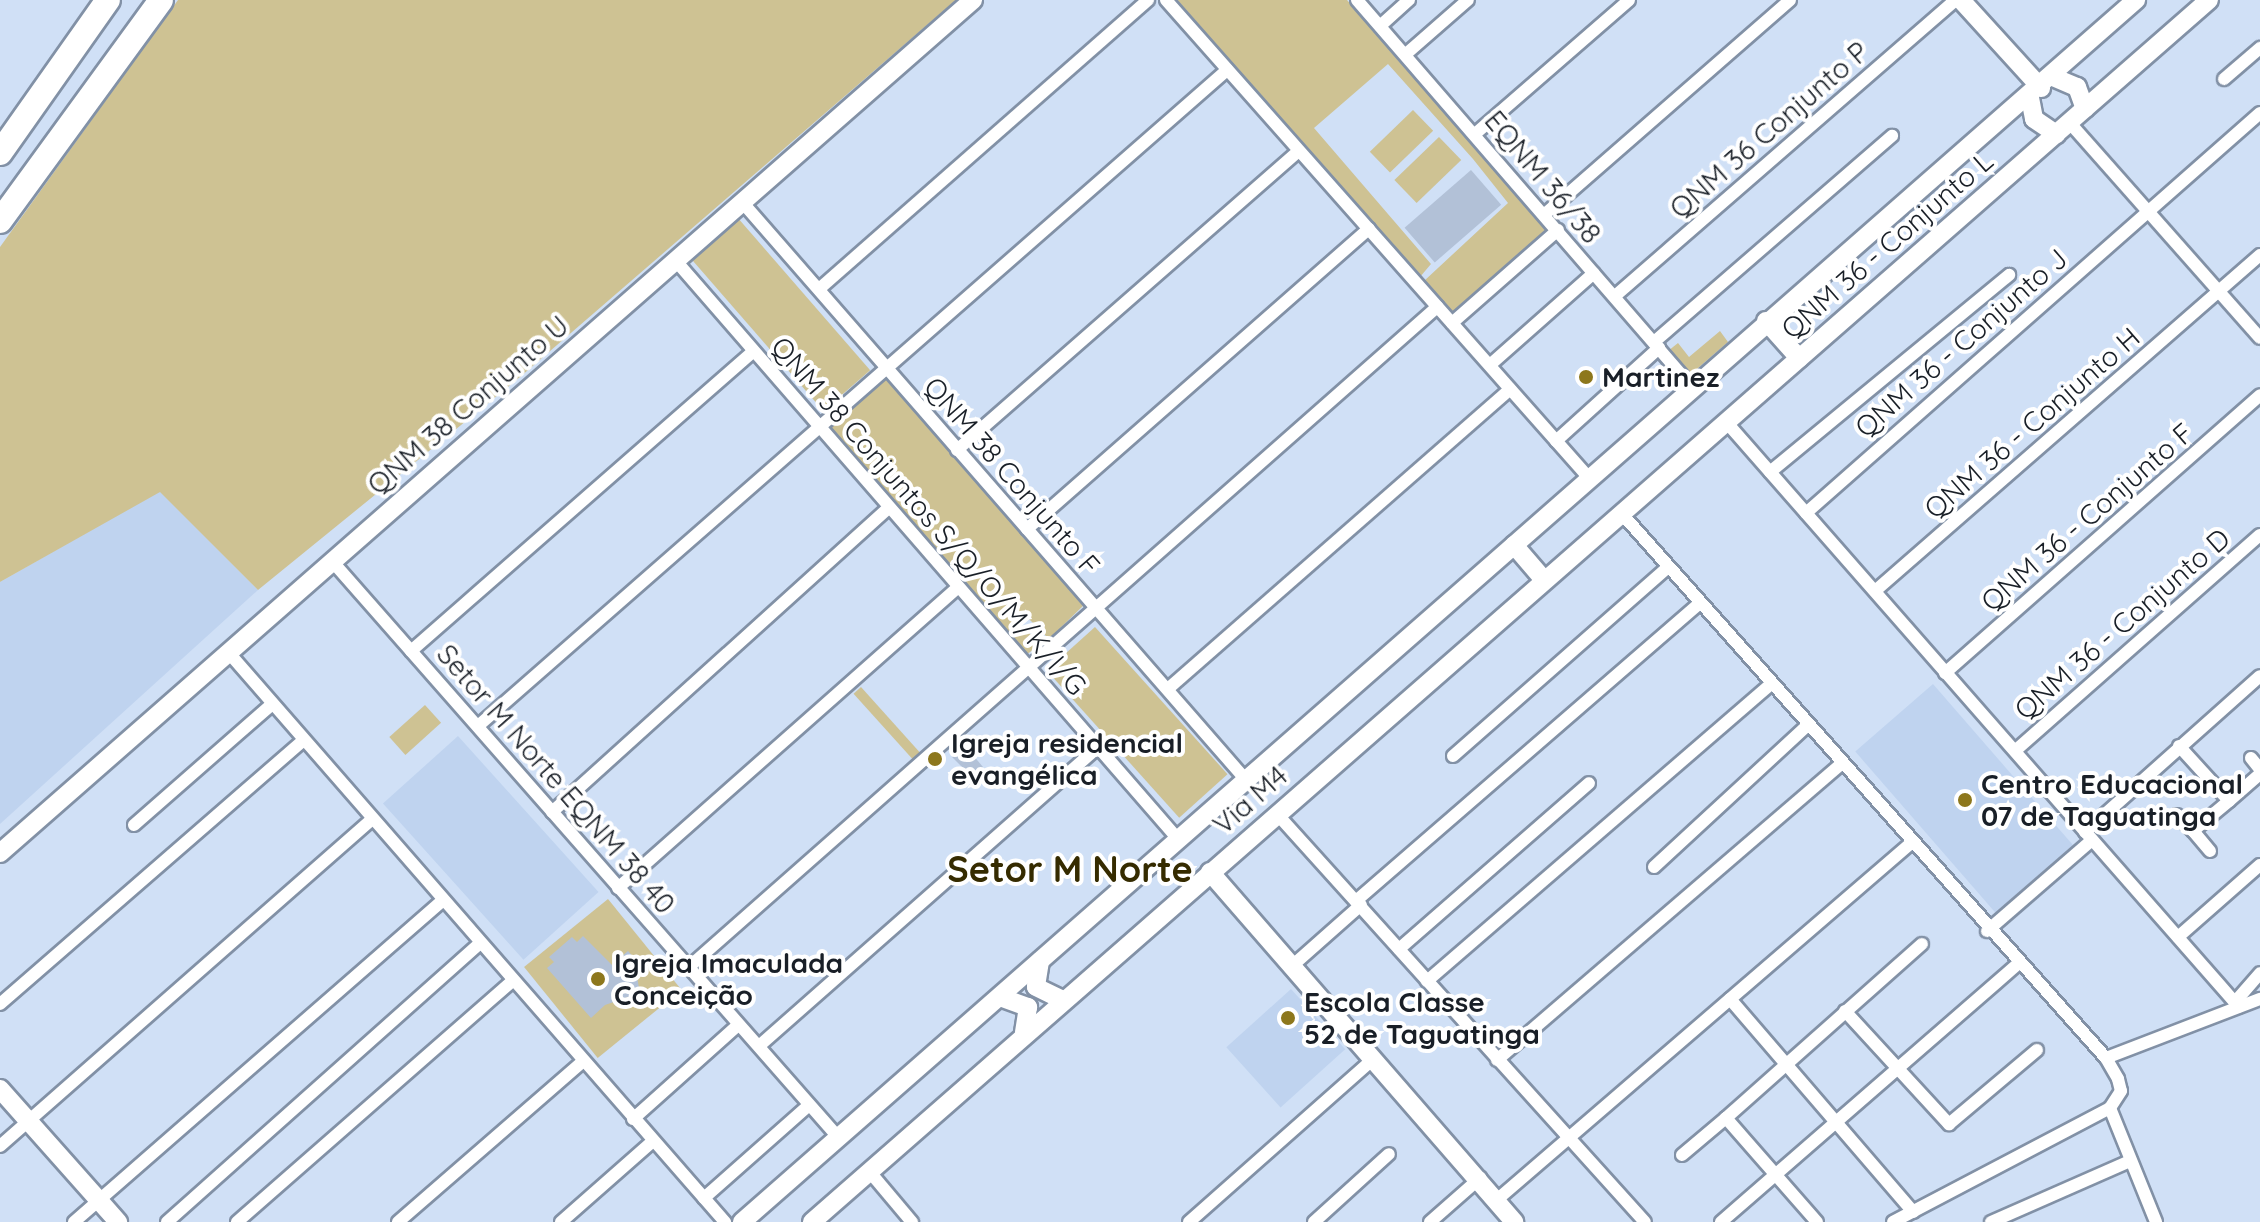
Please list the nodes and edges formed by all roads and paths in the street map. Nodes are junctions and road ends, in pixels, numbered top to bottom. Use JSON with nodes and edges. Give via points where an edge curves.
{"nodes":[{"id":1,"x":108,"y":0,"type":"edge"},
{"id":2,"x":161,"y":0,"type":"edge"},
{"id":3,"x":167,"y":0,"type":"edge"},
{"id":4,"x":973,"y":0,"type":"edge"},
{"id":5,"x":1148,"y":0,"type":"edge"},
{"id":6,"x":1166,"y":0,"type":"edge"},
{"id":7,"x":1357,"y":0,"type":"edge"},
{"id":8,"x":1409,"y":0,"type":"edge"},
{"id":9,"x":1468,"y":0,"type":"edge"},
{"id":10,"x":1629,"y":0,"type":"edge"},
{"id":11,"x":1790,"y":0,"type":"edge"},
{"id":12,"x":1955,"y":0,"type":"edge"},
{"id":13,"x":1961,"y":0,"type":"edge"},
{"id":14,"x":2136,"y":0,"type":"edge"},
{"id":15,"x":2209,"y":0,"type":"edge"},
{"id":16,"x":1380,"y":26,"type":"junction"},
{"id":17,"x":142,"y":27,"type":"junction"},
{"id":18,"x":2260,"y":48,"type":"edge"},
{"id":19,"x":1406,"y":54,"type":"junction"},
{"id":20,"x":1227,"y":70,"type":"junction"},
{"id":21,"x":2224,"y":79,"type":"dead end"},
{"id":22,"x":2041,"y":87,"type":"junction"},
{"id":23,"x":2085,"y":109,"type":"junction"},
{"id":24,"x":2260,"y":113,"type":"edge"},
{"id":25,"x":2063,"y":128,"type":"junction"},
{"id":26,"x":1475,"y":134,"type":"junction"},
{"id":27,"x":1892,"y":136,"type":"dead end"},
{"id":28,"x":1299,"y":151,"type":"junction"},
{"id":29,"x":0,"y":153,"type":"edge"},
{"id":30,"x":743,"y":203,"type":"junction"},
{"id":31,"x":2151,"y":212,"type":"junction"},
{"id":32,"x":1545,"y":214,"type":"junction"},
{"id":33,"x":0,"y":221,"type":"edge"},
{"id":34,"x":1369,"y":229,"type":"junction"},
{"id":35,"x":1558,"y":230,"type":"junction"},
{"id":36,"x":2260,"y":255,"type":"edge"},
{"id":37,"x":676,"y":261,"type":"junction"},
{"id":38,"x":1594,"y":273,"type":"junction"},
{"id":39,"x":2009,"y":275,"type":"dead end"},
{"id":40,"x":819,"y":289,"type":"junction"},
{"id":41,"x":2220,"y":292,"type":"junction"},
{"id":42,"x":1615,"y":296,"type":"junction"},
{"id":43,"x":1437,"y":307,"type":"junction"},
{"id":44,"x":1766,"y":321,"type":"junction"},
{"id":45,"x":1452,"y":323,"type":"junction"},
{"id":46,"x":2260,"y":338,"type":"edge"},
{"id":47,"x":1656,"y":345,"type":"junction"},
{"id":48,"x":753,"y":352,"type":"junction"},
{"id":49,"x":1799,"y":358,"type":"junction"},
{"id":50,"x":1491,"y":364,"type":"junction"},
{"id":51,"x":887,"y":370,"type":"junction"},
{"id":52,"x":1692,"y":387,"type":"junction"},
{"id":53,"x":1510,"y":389,"type":"junction"},
{"id":54,"x":2260,"y":395,"type":"edge"},
{"id":55,"x":1728,"y":424,"type":"junction"},
{"id":56,"x":819,"y":428,"type":"junction"},
{"id":57,"x":1556,"y":441,"type":"junction"},
{"id":58,"x":957,"y":450,"type":"junction"},
{"id":59,"x":1770,"y":472,"type":"junction"},
{"id":60,"x":1589,"y":478,"type":"junction"},
{"id":61,"x":888,"y":508,"type":"junction"},
{"id":62,"x":1806,"y":513,"type":"junction"},
{"id":63,"x":1623,"y":515,"type":"junction"},
{"id":64,"x":1027,"y":529,"type":"junction"},
{"id":65,"x":2260,"y":535,"type":"edge"},
{"id":66,"x":1514,"y":545,"type":"junction"},
{"id":67,"x":332,"y":561,"type":"junction"},
{"id":68,"x":1668,"y":567,"type":"junction"},
{"id":69,"x":1544,"y":580,"type":"junction"},
{"id":70,"x":958,"y":587,"type":"junction"},
{"id":71,"x":1875,"y":591,"type":"junction"},
{"id":72,"x":1700,"y":603,"type":"junction"},
{"id":73,"x":1097,"y":609,"type":"junction"},
{"id":74,"x":411,"y":651,"type":"junction"},
{"id":75,"x":229,"y":653,"type":"junction"},
{"id":76,"x":1028,"y":667,"type":"junction"},
{"id":77,"x":1945,"y":673,"type":"junction"},
{"id":78,"x":2260,"y":676,"type":"edge"},
{"id":79,"x":1770,"y":685,"type":"junction"},
{"id":80,"x":1170,"y":687,"type":"junction"},
{"id":81,"x":271,"y":705,"type":"junction"},
{"id":82,"x":478,"y":726,"type":"junction"},
{"id":83,"x":1807,"y":726,"type":"junction"},
{"id":84,"x":301,"y":742,"type":"junction"},
{"id":85,"x":1100,"y":745,"type":"junction"},
{"id":86,"x":2179,"y":746,"type":"junction"},
{"id":87,"x":2016,"y":750,"type":"junction"},
{"id":88,"x":1453,"y":756,"type":"dead end"},
{"id":89,"x":2251,"y":758,"type":"dead end"},
{"id":90,"x":1841,"y":764,"type":"junction"},
{"id":91,"x":2260,"y":772,"type":"edge"},
{"id":92,"x":1246,"y":780,"type":"junction"},
{"id":93,"x":1589,"y":783,"type":"dead end"},
{"id":94,"x":2229,"y":801,"type":"junction"},
{"id":95,"x":552,"y":812,"type":"junction"},
{"id":96,"x":1277,"y":814,"type":"junction"},
{"id":97,"x":2177,"y":815,"type":"dead end"},
{"id":98,"x":371,"y":820,"type":"junction"},
{"id":99,"x":134,"y":825,"type":"dead end"},
{"id":100,"x":2193,"y":831,"type":"junction"},
{"id":101,"x":2088,"y":836,"type":"junction"},
{"id":102,"x":1178,"y":839,"type":"junction"},
{"id":103,"x":1910,"y":844,"type":"junction"},
{"id":104,"x":2210,"y":851,"type":"dead end"},
{"id":105,"x":0,"y":853,"type":"edge"},
{"id":106,"x":2260,"y":865,"type":"edge"},
{"id":107,"x":1654,"y":867,"type":"dead end"},
{"id":108,"x":1210,"y":872,"type":"junction"},
{"id":109,"x":618,"y":888,"type":"junction"},
{"id":110,"x":441,"y":902,"type":"junction"},
{"id":111,"x":1359,"y":902,"type":"junction"},
{"id":112,"x":1987,"y":931,"type":"junction"},
{"id":113,"x":2178,"y":937,"type":"junction"},
{"id":114,"x":479,"y":944,"type":"junction"},
{"id":115,"x":1922,"y":944,"type":"dead end"},
{"id":116,"x":1399,"y":949,"type":"junction"},
{"id":117,"x":1042,"y":959,"type":"junction"},
{"id":118,"x":2017,"y":965,"type":"junction"},
{"id":119,"x":1292,"y":966,"type":"junction"},
{"id":120,"x":689,"y":967,"type":"junction"},
{"id":121,"x":2260,"y":973,"type":"edge"},
{"id":122,"x":512,"y":981,"type":"junction"},
{"id":123,"x":1427,"y":981,"type":"junction"},
{"id":124,"x":1000,"y":997,"type":"junction"},
{"id":125,"x":1730,"y":999,"type":"junction"},
{"id":126,"x":2260,"y":999,"type":"edge"},
{"id":127,"x":1063,"y":1000,"type":"junction"},
{"id":128,"x":0,"y":1004,"type":"edge"},
{"id":129,"x":2237,"y":1005,"type":"junction"},
{"id":130,"x":1845,"y":1011,"type":"junction"},
{"id":131,"x":738,"y":1025,"type":"junction"},
{"id":132,"x":1022,"y":1036,"type":"junction"},
{"id":133,"x":759,"y":1046,"type":"junction"},
{"id":134,"x":2037,"y":1050,"type":"dead end"},
{"id":135,"x":2106,"y":1058,"type":"junction"},
{"id":136,"x":1373,"y":1059,"type":"junction"},
{"id":137,"x":1497,"y":1060,"type":"junction"},
{"id":138,"x":582,"y":1062,"type":"junction"},
{"id":139,"x":1785,"y":1064,"type":"junction"},
{"id":140,"x":1899,"y":1070,"type":"junction"},
{"id":141,"x":0,"y":1089,"type":"edge"},
{"id":142,"x":809,"y":1105,"type":"junction"},
{"id":143,"x":2110,"y":1108,"type":"junction"},
{"id":144,"x":1726,"y":1118,"type":"junction"},
{"id":145,"x":633,"y":1119,"type":"junction"},
{"id":146,"x":28,"y":1121,"type":"junction"},
{"id":147,"x":1837,"y":1125,"type":"junction"},
{"id":148,"x":838,"y":1137,"type":"junction"},
{"id":149,"x":653,"y":1141,"type":"junction"},
{"id":150,"x":1569,"y":1141,"type":"junction"},
{"id":151,"x":0,"y":1146,"type":"edge"},
{"id":152,"x":1389,"y":1154,"type":"dead end"},
{"id":153,"x":1682,"y":1155,"type":"dead end"},
{"id":154,"x":2130,"y":1161,"type":"junction"},
{"id":155,"x":869,"y":1171,"type":"junction"},
{"id":156,"x":1777,"y":1176,"type":"junction"},
{"id":157,"x":1480,"y":1178,"type":"junction"},
{"id":158,"x":704,"y":1198,"type":"junction"},
{"id":159,"x":1499,"y":1198,"type":"junction"},
{"id":160,"x":99,"y":1200,"type":"junction"},
{"id":161,"x":1913,"y":1212,"type":"junction"},
{"id":162,"x":907,"y":1220,"type":"edge"},
{"id":163,"x":1192,"y":1221,"type":"edge"},
{"id":164,"x":74,"y":1222,"type":"edge"},
{"id":165,"x":118,"y":1222,"type":"edge"},
{"id":166,"x":167,"y":1222,"type":"edge"},
{"id":167,"x":237,"y":1222,"type":"edge"},
{"id":168,"x":398,"y":1222,"type":"edge"},
{"id":169,"x":561,"y":1222,"type":"edge"},
{"id":170,"x":725,"y":1222,"type":"edge"},
{"id":171,"x":742,"y":1222,"type":"edge"},
{"id":172,"x":812,"y":1222,"type":"edge"},
{"id":173,"x":1314,"y":1222,"type":"edge"},
{"id":174,"x":1430,"y":1222,"type":"edge"},
{"id":175,"x":1514,"y":1222,"type":"edge"},
{"id":176,"x":1645,"y":1222,"type":"edge"},
{"id":177,"x":1721,"y":1222,"type":"edge"},
{"id":178,"x":1817,"y":1222,"type":"edge"},
{"id":179,"x":1893,"y":1222,"type":"edge"},
{"id":180,"x":1991,"y":1222,"type":"edge"},
{"id":181,"x":2156,"y":1222,"type":"edge"}],
"edges":[{"from":1,"to":29,"type":"highway"},
{"from":2,"to":17,"type":"highway"},
{"from":3,"to":17,"type":"main road"},
{"from":4,"to":30,"type":"main road","name":"QNM 38 Conjunto U"},
{"from":5,"to":40,"type":"street"},
{"from":6,"to":20,"type":"street"},
{"from":7,"to":16,"type":"street","name":"EQNM 36/38"},
{"from":8,"to":16,"type":"street"},
{"from":9,"to":19,"type":"street"},
{"from":10,"to":26,"type":"street"},
{"from":11,"to":32,"type":"street"},
{"from":12,"to":42,"type":"street","name":"QNM 36 Conjunto P"},
{"from":13,"to":22,"type":"main road"},
{"from":14,"to":22,"type":"main road"},
{"from":15,"to":23,"type":"main road","name":"QNM 36 - Conjunto L"},
{"from":16,"to":19,"type":"street","name":"EQNM 36/38"},
{"from":17,"to":33,"type":"highway"},
{"from":18,"to":21,"type":"street"},
{"from":19,"to":26,"type":"street","name":"EQNM 36/38"},
{"from":20,"to":28,"type":"street"},
{"from":20,"to":51,"type":"street"},
{"from":22,"to":23,"type":"main road","via":[[2077,87]]},
{"from":22,"to":25,"type":"main road","via":[[2034,119]]},
{"from":22,"to":44,"type":"main road"},
{"from":23,"to":25,"type":"main road","name":"QNM 36 - Conjunto L"},
{"from":24,"to":31,"type":"street","name":"QNM 36 - Conjunto J"},
{"from":25,"to":31,"type":"street"},
{"from":25,"to":49,"type":"main road","name":"QNM 36 - Conjunto L"},
{"from":26,"to":32,"type":"street","name":"EQNM 36/38"},
{"from":27,"to":47,"type":"street"},
{"from":28,"to":34,"type":"street"},
{"from":28,"to":58,"type":"street"},
{"from":30,"to":37,"type":"main road","name":"QNM 38 Conjunto U"},
{"from":30,"to":40,"type":"street","name":"QNM 38 Conjunto F"},
{"from":31,"to":41,"type":"street"},
{"from":31,"to":62,"type":"street","name":"QNM 36 - Conjunto J"},
{"from":32,"to":35,"type":"street","name":"EQNM 36/38"},
{"from":34,"to":43,"type":"street"},
{"from":34,"to":64,"type":"street"},
{"from":35,"to":38,"type":"street","name":"EQNM 36/38"},
{"from":35,"to":45,"type":"street"},
{"from":36,"to":41,"type":"street","name":"QNM 36 - Conjunto H"},
{"from":37,"to":48,"type":"street","name":"QNM 38 Conjuntos S/Q/O/M/K/I/G"},
{"from":37,"to":67,"type":"main road","name":"QNM 38 Conjunto U"},
{"from":38,"to":42,"type":"street","name":"EQNM 36/38"},
{"from":38,"to":50,"type":"street"},
{"from":39,"to":59,"type":"street"},
{"from":40,"to":51,"type":"street","name":"QNM 38 Conjunto F"},
{"from":41,"to":46,"type":"street"},
{"from":41,"to":71,"type":"street","name":"QNM 36 - Conjunto H"},
{"from":42,"to":47,"type":"street","name":"EQNM 36/38"},
{"from":43,"to":45,"type":"street"},
{"from":43,"to":73,"type":"street"},
{"from":44,"to":49,"type":"main road"},
{"from":44,"to":52,"type":"main road"},
{"from":45,"to":50,"type":"street"},
{"from":47,"to":52,"type":"street","name":"EQNM 36/38"},
{"from":47,"to":57,"type":"street"},
{"from":48,"to":56,"type":"street","name":"QNM 38 Conjuntos S/Q/O/M/K/I/G"},
{"from":48,"to":74,"type":"street"},
{"from":49,"to":55,"type":"main road","name":"QNM 36 - Conjunto L"},
{"from":50,"to":53,"type":"street"},
{"from":51,"to":56,"type":"street"},
{"from":51,"to":58,"type":"street","name":"QNM 38 Conjunto F"},
{"from":52,"to":60,"type":"main road"},
{"from":53,"to":57,"type":"street"},
{"from":53,"to":80,"type":"street"},
{"from":54,"to":77,"type":"street","name":"QNM 36 - Conjunto F"},
{"from":55,"to":59,"type":"street"},
{"from":55,"to":63,"type":"main road","name":"Via M4"},
{"from":56,"to":61,"type":"street","name":"QNM 38 Conjuntos S/Q/O/M/K/I/G"},
{"from":56,"to":82,"type":"street"},
{"from":57,"to":60,"type":"street"},
{"from":58,"to":64,"type":"street","name":"QNM 38 Conjunto F"},
{"from":59,"to":62,"type":"street"},
{"from":60,"to":66,"type":"main road"},
{"from":61,"to":70,"type":"street","name":"QNM 38 Conjuntos S/Q/O/M/K/I/G"},
{"from":61,"to":95,"type":"street"},
{"from":62,"to":71,"type":"street"},
{"from":63,"to":68,"type":"street"},
{"from":63,"to":69,"type":"main road","name":"Via M4"},
{"from":64,"to":73,"type":"street","name":"QNM 38 Conjunto F"},
{"from":65,"to":87,"type":"street","name":"QNM 36 - Conjunto D"},
{"from":66,"to":69,"type":"main road"},
{"from":66,"to":92,"type":"main road"},
{"from":67,"to":74,"type":"street","name":"Setor M Norte EQNM 38 40"},
{"from":67,"to":75,"type":"main road","name":"QNM 38 Conjunto U"},
{"from":68,"to":72,"type":"street"},
{"from":68,"to":88,"type":"street"},
{"from":69,"to":96,"type":"main road","name":"Via M4"},
{"from":70,"to":76,"type":"street","name":"QNM 38 Conjuntos S/Q/O/M/K/I/G"},
{"from":70,"to":109,"type":"street"},
{"from":71,"to":77,"type":"street"},
{"from":72,"to":79,"type":"street"},
{"from":72,"to":111,"type":"street"},
{"from":73,"to":76,"type":"street"},
{"from":73,"to":80,"type":"street","name":"QNM 38 Conjunto F"},
{"from":74,"to":82,"type":"street","name":"Setor M Norte EQNM 38 40"},
{"from":75,"to":81,"type":"street"},
{"from":75,"to":105,"type":"main road","name":"QNM 38 Conjunto U"},
{"from":76,"to":85,"type":"street","name":"QNM 38 Conjuntos S/Q/O/M/K/I/G"},
{"from":76,"to":120,"type":"street"},
{"from":77,"to":87,"type":"street"},
{"from":78,"to":86,"type":"street"},
{"from":79,"to":83,"type":"street"},
{"from":79,"to":123,"type":"street"},
{"from":80,"to":92,"type":"street","name":"QNM 38 Conjunto F"},
{"from":81,"to":84,"type":"street"},
{"from":81,"to":99,"type":"street"},
{"from":82,"to":95,"type":"street","name":"Setor M Norte EQNM 38 40"},
{"from":83,"to":90,"type":"street"},
{"from":83,"to":107,"type":"street"},
{"from":84,"to":98,"type":"street"},
{"from":84,"to":128,"type":"street"},
{"from":85,"to":102,"type":"street","name":"QNM 38 Conjuntos S/Q/O/M/K/I/G"},
{"from":85,"to":133,"type":"street"},
{"from":86,"to":94,"type":"street"},
{"from":86,"to":101,"type":"street"},
{"from":87,"to":101,"type":"street"},
{"from":89,"to":91,"type":"street"},
{"from":90,"to":103,"type":"street"},
{"from":90,"to":137,"type":"street"},
{"from":91,"to":94,"type":"street"},
{"from":92,"to":102,"type":"main road"},
{"from":93,"to":116,"type":"street"},
{"from":94,"to":100,"type":"street"},
{"from":95,"to":109,"type":"street","name":"Setor M Norte EQNM 38 40"},
{"from":96,"to":108,"type":"main road","name":"Via M4"},
{"from":96,"to":111,"type":"street"},
{"from":97,"to":100,"type":"street"},
{"from":98,"to":110,"type":"street"},
{"from":98,"to":146,"type":"street"},
{"from":100,"to":104,"type":"street"},
{"from":101,"to":112,"type":"street"},
{"from":101,"to":113,"type":"street"},
{"from":102,"to":117,"type":"main road"},
{"from":103,"to":112,"type":"street"},
{"from":103,"to":125,"type":"street"},
{"from":106,"to":113,"type":"street"},
{"from":108,"to":119,"type":"main road"},
{"from":108,"to":127,"type":"main road","name":"Via M4"},
{"from":109,"to":120,"type":"street","name":"Setor M Norte EQNM 38 40"},
{"from":110,"to":114,"type":"street"},
{"from":110,"to":160,"type":"street"},
{"from":111,"to":116,"type":"street"},
{"from":111,"to":119,"type":"street"},
{"from":112,"to":118,"type":"street"},
{"from":113,"to":129,"type":"street"},
{"from":114,"to":122,"type":"street"},
{"from":114,"to":166,"type":"street"},
{"from":115,"to":130,"type":"street"},
{"from":116,"to":123,"type":"street"},
{"from":117,"to":124,"type":"main road"},
{"from":117,"to":127,"type":"main road","via":[[1036,987]]},
{"from":118,"to":135,"type":"street"},
{"from":118,"to":140,"type":"street"},
{"from":119,"to":136,"type":"main road"},
{"from":120,"to":131,"type":"street","name":"Setor M Norte EQNM 38 40"},
{"from":121,"to":129,"type":"street"},
{"from":122,"to":138,"type":"street"},
{"from":122,"to":167,"type":"street"},
{"from":123,"to":137,"type":"street"},
{"from":124,"to":132,"type":"main road","via":[[1017,998],[1028,1007]]},
{"from":124,"to":148,"type":"main road"},
{"from":125,"to":139,"type":"street"},
{"from":125,"to":150,"type":"street"},
{"from":126,"to":129,"type":"street"},
{"from":127,"to":132,"type":"main road","name":"Via M4"},
{"from":129,"to":135,"type":"street"},
{"from":130,"to":139,"type":"street"},
{"from":130,"to":140,"type":"street"},
{"from":131,"to":133,"type":"street","name":"Setor M Norte EQNM 38 40"},
{"from":131,"to":145,"type":"street"},
{"from":132,"to":155,"type":"main road","name":"Via M4"},
{"from":133,"to":142,"type":"street","name":"Setor M Norte EQNM 38 40"},
{"from":134,"to":140,"type":"street","via":[[1949,1124]]},
{"from":135,"to":143,"type":"street","via":[[2121,1091]]},
{"from":136,"to":157,"type":"main road"},
{"from":136,"to":163,"type":"street"},
{"from":137,"to":150,"type":"street"},
{"from":138,"to":145,"type":"street"},
{"from":138,"to":168,"type":"street"},
{"from":139,"to":144,"type":"street"},
{"from":139,"to":147,"type":"street"},
{"from":140,"to":147,"type":"street"},
{"from":141,"to":146,"type":"main road"},
{"from":142,"to":148,"type":"street","name":"Setor M Norte EQNM 38 40"},
{"from":142,"to":158,"type":"street"},
{"from":143,"to":154,"type":"street"},
{"from":143,"to":161,"type":"street"},
{"from":144,"to":153,"type":"street"},
{"from":144,"to":156,"type":"street"},
{"from":145,"to":149,"type":"street"},
{"from":146,"to":151,"type":"street"},
{"from":146,"to":160,"type":"main road"},
{"from":147,"to":156,"type":"street"},
{"from":147,"to":161,"type":"street"},
{"from":148,"to":171,"type":"main road"},
{"from":149,"to":158,"type":"street"},
{"from":149,"to":169,"type":"street"},
{"from":150,"to":159,"type":"street"},
{"from":150,"to":176,"type":"street"},
{"from":152,"to":173,"type":"street"},
{"from":154,"to":180,"type":"street"},
{"from":154,"to":181,"type":"street"},
{"from":155,"to":162,"type":"street"},
{"from":155,"to":172,"type":"main road","name":"Via M4"},
{"from":156,"to":177,"type":"street"},
{"from":156,"to":178,"type":"street"},
{"from":157,"to":159,"type":"main road"},
{"from":157,"to":174,"type":"street"},
{"from":158,"to":170,"type":"street"},
{"from":159,"to":175,"type":"main road"},
{"from":160,"to":164,"type":"street"},
{"from":160,"to":165,"type":"main road"},
{"from":161,"to":179,"type":"street"}]}
